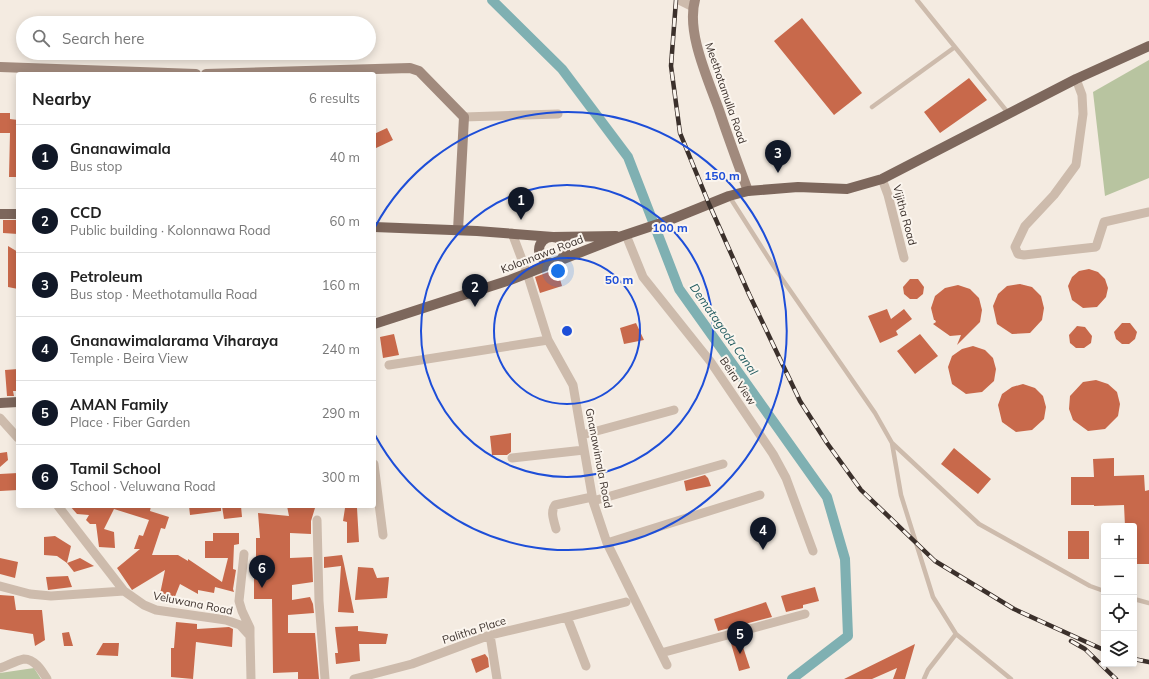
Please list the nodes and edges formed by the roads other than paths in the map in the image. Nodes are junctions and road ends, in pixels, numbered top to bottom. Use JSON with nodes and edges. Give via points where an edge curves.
{"nodes":[{"id":1,"x":679,"y":0,"type":"edge"},
{"id":2,"x":917,"y":0,"type":"edge"},
{"id":3,"x":694,"y":4,"type":"edge"},
{"id":4,"x":1149,"y":46,"type":"edge"},
{"id":5,"x":956,"y":47,"type":"junction"},
{"id":6,"x":0,"y":67,"type":"edge"},
{"id":7,"x":140,"y":72,"type":"edge"},
{"id":8,"x":274,"y":72,"type":"edge"},
{"id":9,"x":1076,"y":79,"type":"junction"},
{"id":10,"x":872,"y":107,"type":"dead end"},
{"id":11,"x":558,"y":114,"type":"dead end"},
{"id":12,"x":1009,"y":114,"type":"junction"},
{"id":13,"x":464,"y":117,"type":"junction"},
{"id":14,"x":882,"y":179,"type":"junction"},
{"id":15,"x":748,"y":191,"type":"junction"},
{"id":16,"x":729,"y":196,"type":"junction"},
{"id":17,"x":1149,"y":212,"type":"edge"},
{"id":18,"x":0,"y":214,"type":"edge"},
{"id":19,"x":16,"y":214,"type":"edge"},
{"id":20,"x":376,"y":227,"type":"edge"},
{"id":21,"x":458,"y":230,"type":"junction"},
{"id":22,"x":512,"y":233,"type":"junction"},
{"id":23,"x":624,"y":235,"type":"junction"},
{"id":24,"x":552,"y":236,"type":"junction"},
{"id":25,"x":904,"y":258,"type":"dead end"},
{"id":26,"x":557,"y":262,"type":"junction"},
{"id":27,"x":527,"y":273,"type":"junction"},
{"id":28,"x":376,"y":323,"type":"edge"},
{"id":29,"x":548,"y":340,"type":"junction"},
{"id":30,"x":389,"y":365,"type":"dead end"},
{"id":31,"x":16,"y":402,"type":"edge"},
{"id":32,"x":0,"y":403,"type":"edge"},
{"id":33,"x":674,"y":410,"type":"dead end"},
{"id":34,"x":0,"y":418,"type":"edge"},
{"id":35,"x":582,"y":435,"type":"junction"},
{"id":36,"x":16,"y":436,"type":"edge"},
{"id":37,"x":892,"y":443,"type":"junction"},
{"id":38,"x":584,"y":450,"type":"junction"},
{"id":39,"x":512,"y":458,"type":"dead end"},
{"id":40,"x":723,"y":464,"type":"dead end"},
{"id":41,"x":376,"y":480,"type":"edge"},
{"id":42,"x":760,"y":495,"type":"dead end"},
{"id":43,"x":593,"y":499,"type":"junction"},
{"id":44,"x":60,"y":508,"type":"edge"},
{"id":45,"x":317,"y":520,"type":"dead end"},
{"id":46,"x":556,"y":529,"type":"dead end"},
{"id":47,"x":383,"y":535,"type":"dead end"},
{"id":48,"x":607,"y":543,"type":"junction"},
{"id":49,"x":813,"y":551,"type":"dead end"},
{"id":50,"x":244,"y":554,"type":"dead end"},
{"id":51,"x":0,"y":586,"type":"edge"},
{"id":52,"x":1101,"y":590,"type":"edge"},
{"id":53,"x":124,"y":591,"type":"junction"},
{"id":54,"x":1137,"y":600,"type":"edge"},
{"id":55,"x":626,"y":602,"type":"dead end"},
{"id":56,"x":1149,"y":603,"type":"edge"},
{"id":57,"x":805,"y":614,"type":"dead end"},
{"id":58,"x":567,"y":618,"type":"junction"},
{"id":59,"x":956,"y":634,"type":"junction"},
{"id":60,"x":490,"y":635,"type":"junction"},
{"id":61,"x":250,"y":636,"type":"junction"},
{"id":62,"x":661,"y":653,"type":"junction"},
{"id":63,"x":667,"y":665,"type":"dead end"},
{"id":64,"x":586,"y":666,"type":"dead end"},
{"id":65,"x":0,"y":668,"type":"edge"},
{"id":66,"x":47,"y":679,"type":"edge"},
{"id":67,"x":251,"y":679,"type":"edge"},
{"id":68,"x":324,"y":679,"type":"edge"},
{"id":69,"x":354,"y":679,"type":"edge"},
{"id":70,"x":498,"y":679,"type":"edge"},
{"id":71,"x":924,"y":679,"type":"edge"},
{"id":72,"x":1011,"y":679,"type":"edge"}],
"edges":[{"from":1,"to":3,"type":"street"},
{"from":2,"to":5,"type":"lane"},
{"from":3,"to":15,"type":"street","name":"Meethotamulla Road","via":[[694,36]]},
{"from":4,"to":9,"type":"main road","name":"Kolonnawa Road"},
{"from":5,"to":10,"type":"lane"},
{"from":5,"to":12,"type":"lane"},
{"from":6,"to":7,"type":"street"},
{"from":8,"to":13,"type":"street","via":[[410,68],[419,71]]},
{"from":9,"to":12,"type":"main road","name":"Kolonnawa Road"},
{"from":9,"to":17,"type":"street","via":[[1082,94],[1083,114],[1076,165],[1054,195],[1025,226],[1015,247],[1018,254],[1096,247],[1104,222]]},
{"from":11,"to":13,"type":"street"},
{"from":12,"to":14,"type":"main road","name":"Kolonnawa Road"},
{"from":13,"to":21,"type":"street"},
{"from":14,"to":15,"type":"main road","name":"Kolonnawa Road","via":[[847,189],[798,187]]},
{"from":14,"to":25,"type":"street","name":"Vijitha Road"},
{"from":15,"to":16,"type":"main road","name":"Kolonnawa Road"},
{"from":16,"to":23,"type":"main road","name":"Kolonnawa Road"},
{"from":16,"to":37,"type":"lane","via":[[875,413]]},
{"from":18,"to":19,"type":"main road"},
{"from":20,"to":21,"type":"main road"},
{"from":21,"to":22,"type":"main road"},
{"from":22,"to":24,"type":"main road"},
{"from":22,"to":27,"type":"street","name":"Gnanawimala Road"},
{"from":23,"to":24,"type":"main road"},
{"from":23,"to":26,"type":"main road","name":"Kolonnawa Road"},
{"from":23,"to":49,"type":"street","name":"Beira View","via":[[643,277],[710,361],[773,454],[786,478]]},
{"from":24,"to":26,"type":"main road","via":[[561,240],[565,247],[564,256]]},
{"from":24,"to":26,"type":"main road","via":[[541,242],[539,254],[545,261]]},
{"from":26,"to":27,"type":"main road","name":"Kolonnawa Road"},
{"from":27,"to":28,"type":"main road","name":"Kolonnawa Road"},
{"from":27,"to":29,"type":"street","name":"Gnanawimala Road"},
{"from":29,"to":30,"type":"street"},
{"from":29,"to":35,"type":"street","name":"Gnanawimala Road","via":[[573,385]]},
{"from":31,"to":32,"type":"main road"},
{"from":33,"to":35,"type":"street"},
{"from":34,"to":36,"type":"street"},
{"from":35,"to":38,"type":"street","name":"Gnanawimala Road"},
{"from":37,"to":52,"type":"lane","via":[[979,524]]},
{"from":37,"to":59,"type":"lane","via":[[901,496],[934,597]]},
{"from":38,"to":39,"type":"street"},
{"from":38,"to":43,"type":"street","name":"Gnanawimala Road"},
{"from":40,"to":43,"type":"street"},
{"from":41,"to":47,"type":"street"},
{"from":42,"to":48,"type":"street"},
{"from":43,"to":46,"type":"street","via":[[555,505],[553,518]]},
{"from":43,"to":48,"type":"street","name":"Gnanawimala Road"},
{"from":44,"to":53,"type":"street","name":"Veluwana Road"},
{"from":45,"to":68,"type":"street"},
{"from":48,"to":62,"type":"street","name":"Gnanawimala Road"},
{"from":50,"to":61,"type":"street","via":[[239,601],[250,628]]},
{"from":51,"to":53,"type":"street","via":[[30,594],[51,596]]},
{"from":53,"to":61,"type":"street","name":"Veluwana Road","via":[[156,610],[226,620],[240,625]]},
{"from":54,"to":56,"type":"lane"},
{"from":55,"to":58,"type":"street","name":"Palitha Place"},
{"from":57,"to":62,"type":"street"},
{"from":58,"to":60,"type":"street","name":"Palitha Place"},
{"from":58,"to":64,"type":"street"},
{"from":59,"to":71,"type":"lane"},
{"from":59,"to":72,"type":"lane"},
{"from":60,"to":69,"type":"street","name":"Palitha Place","via":[[412,664]]},
{"from":60,"to":70,"type":"street"},
{"from":61,"to":67,"type":"street"},
{"from":62,"to":63,"type":"street","name":"Gnanawimala Road"},
{"from":65,"to":66,"type":"street","via":[[24,659],[33,662]]}]}
